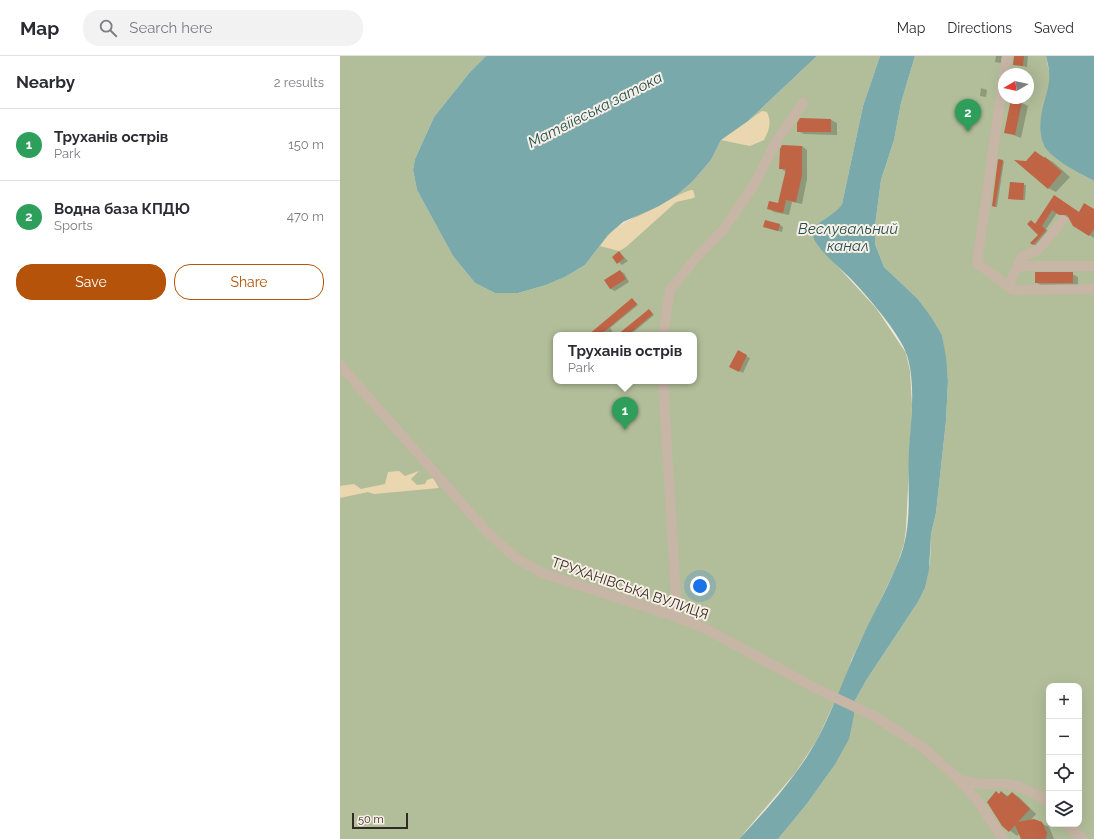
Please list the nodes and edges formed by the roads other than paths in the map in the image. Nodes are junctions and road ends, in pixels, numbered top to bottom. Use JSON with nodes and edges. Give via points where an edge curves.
{"nodes":[{"id":1,"x":1007,"y":56,"type":"edge"},
{"id":2,"x":1005,"y":68,"type":"edge"},
{"id":3,"x":803,"y":103,"type":"dead end"},
{"id":4,"x":1000,"y":104,"type":"edge"},
{"id":5,"x":1063,"y":220,"type":"dead end"},
{"id":6,"x":1018,"y":266,"type":"junction"},
{"id":7,"x":1094,"y":266,"type":"edge"},
{"id":8,"x":1008,"y":286,"type":"junction"},
{"id":9,"x":1094,"y":289,"type":"edge"},
{"id":10,"x":663,"y":332,"type":"edge"},
{"id":11,"x":340,"y":364,"type":"edge"},
{"id":12,"x":663,"y":384,"type":"edge"},
{"id":13,"x":674,"y":616,"type":"junction"},
{"id":14,"x":958,"y":779,"type":"junction"},
{"id":15,"x":1046,"y":800,"type":"edge"},
{"id":16,"x":1069,"y":827,"type":"edge"},
{"id":17,"x":1003,"y":839,"type":"edge"},
{"id":18,"x":1083,"y":839,"type":"edge"}],
"edges":[{"from":1,"to":2,"type":"street"},
{"from":3,"to":10,"type":"street","via":[[777,140],[755,183],[724,229],[670,290]]},
{"from":4,"to":8,"type":"street","via":[[977,263]]},
{"from":5,"to":6,"type":"street","via":[[1038,250],[1022,257]]},
{"from":6,"to":7,"type":"street"},
{"from":6,"to":8,"type":"street"},
{"from":8,"to":9,"type":"street","via":[[1013,290]]},
{"from":11,"to":13,"type":"street","name":"ТРУХАНІВСЬКА ВУЛИЦЯ","via":[[487,532],[516,558],[542,573]]},
{"from":12,"to":13,"type":"street","via":[[676,596]]},
{"from":13,"to":14,"type":"street","name":"ТРУХАНІВСЬКА ВУЛИЦЯ","via":[[706,629],[876,717],[925,749]]},
{"from":14,"to":15,"type":"street","name":"ТРУХАНІВСЬКА ВУЛИЦЯ","via":[[979,784],[1008,784]]},
{"from":14,"to":17,"type":"street","name":"ТРУХАНІВСЬКА ВУЛИЦЯ","via":[[977,800]]},
{"from":16,"to":18,"type":"street"}]}
